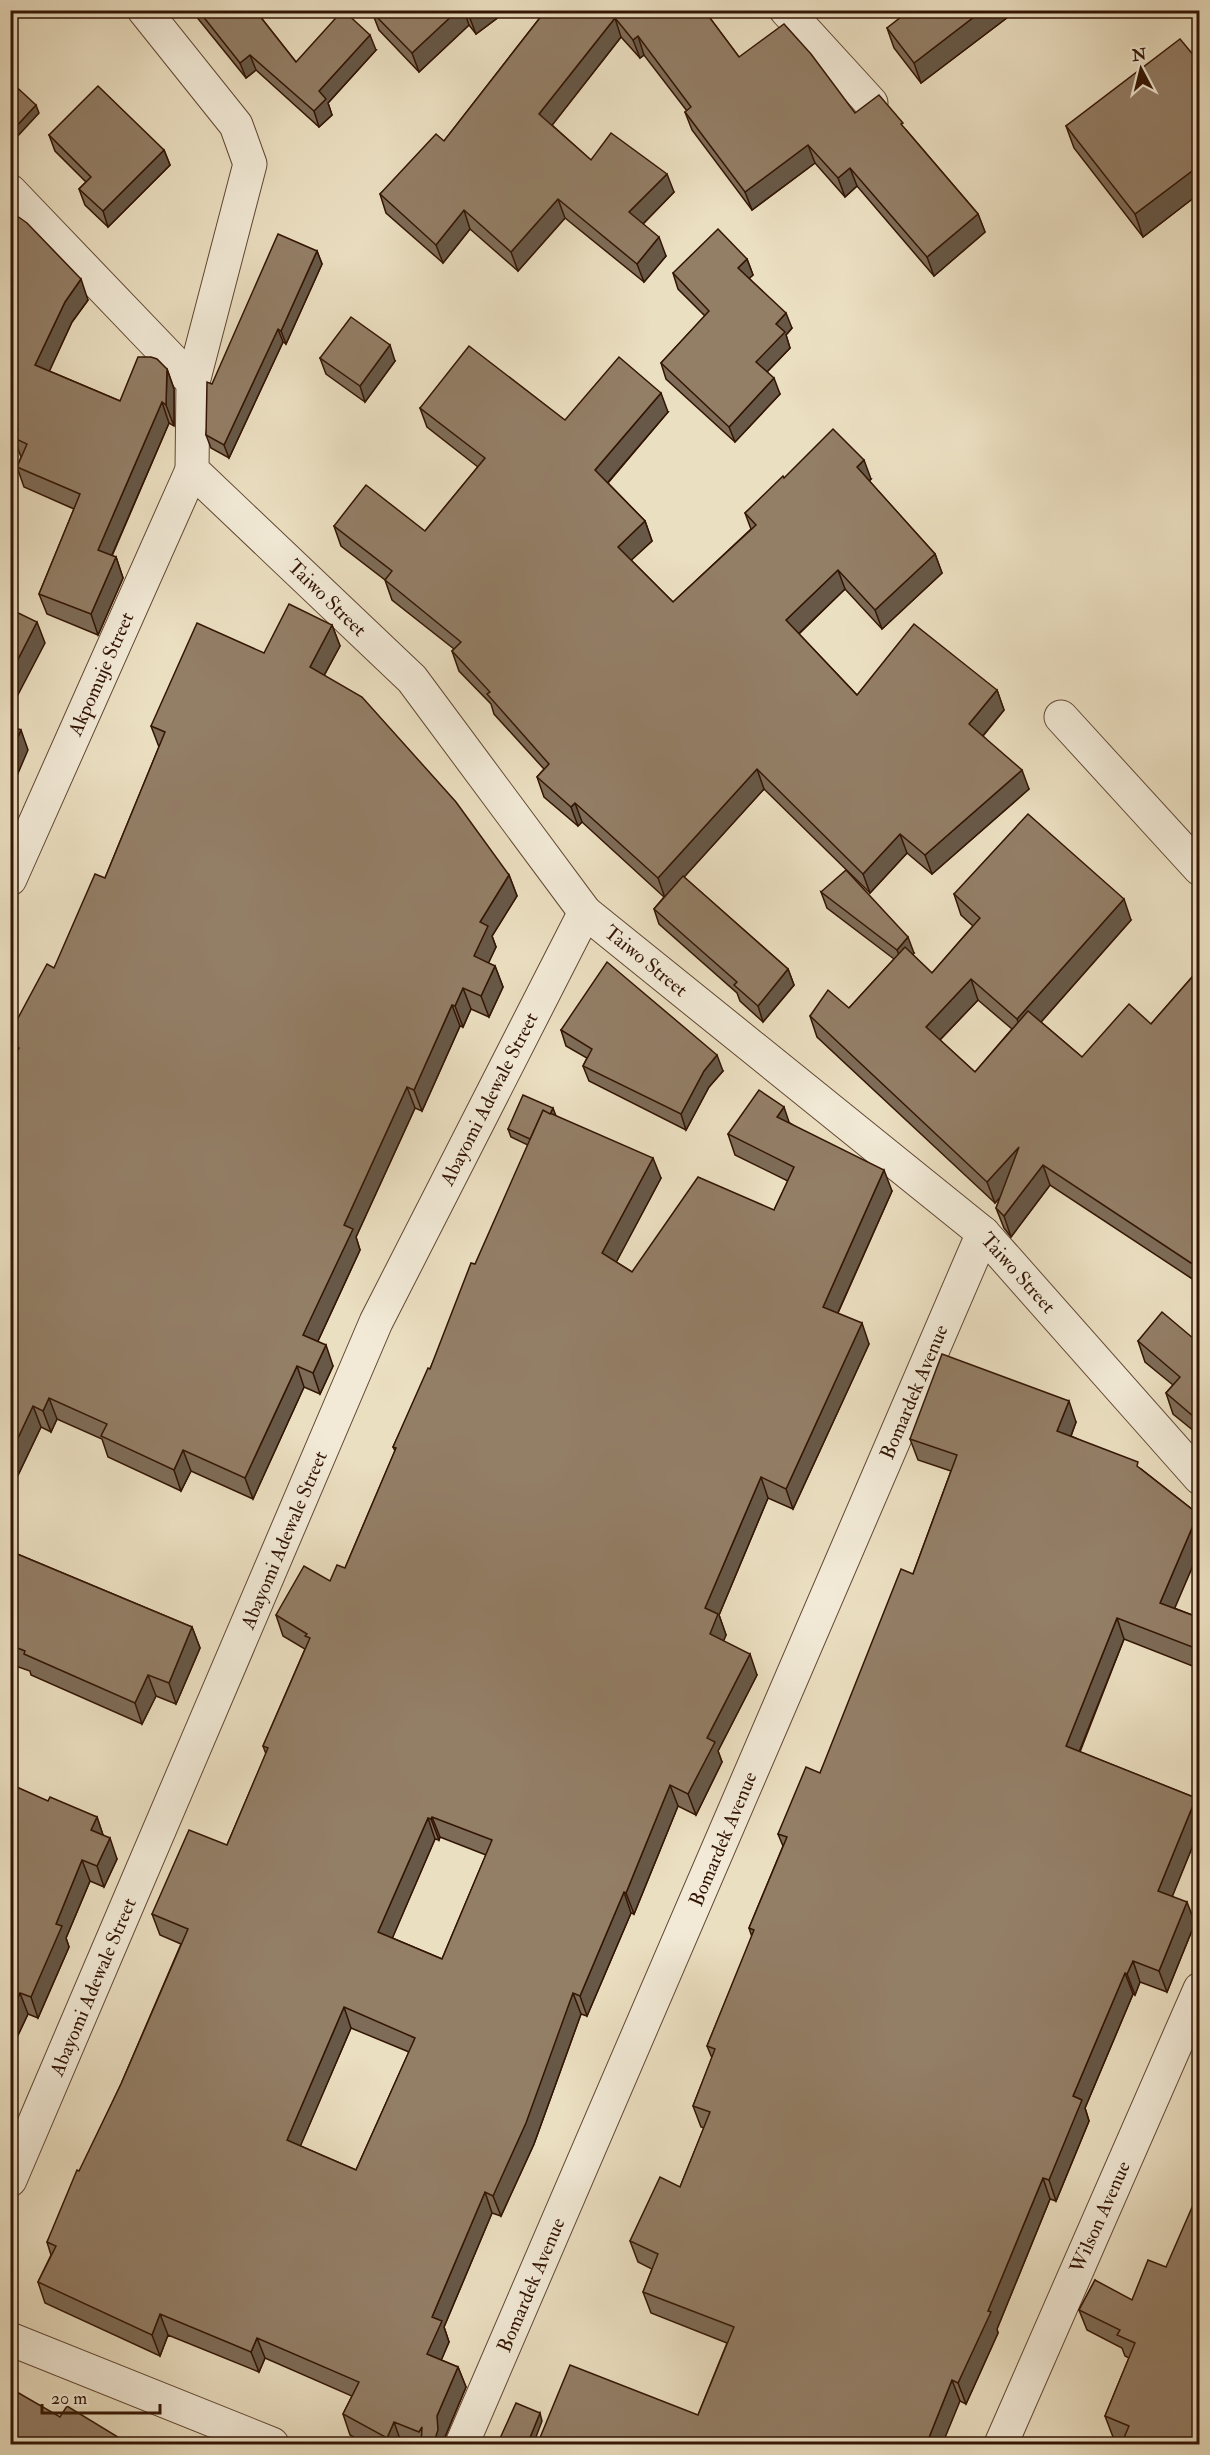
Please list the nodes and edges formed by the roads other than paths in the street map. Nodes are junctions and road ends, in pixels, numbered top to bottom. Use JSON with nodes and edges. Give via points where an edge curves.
{"nodes":[{"id":1,"x":144,"y":10,"type":"edge"},
{"id":2,"x":786,"y":10,"type":"edge"},
{"id":3,"x":871,"y":103,"type":"edge"},
{"id":4,"x":10,"y":191,"type":"edge"},
{"id":5,"x":193,"y":382,"type":"junction"},
{"id":6,"x":192,"y":470,"type":"junction"},
{"id":7,"x":1061,"y":717,"type":"dead end"},
{"id":8,"x":1200,"y":869,"type":"edge"},
{"id":9,"x":10,"y":879,"type":"edge"},
{"id":10,"x":585,"y":912,"type":"junction"},
{"id":11,"x":983,"y":1233,"type":"junction"},
{"id":12,"x":1200,"y":1478,"type":"edge"},
{"id":13,"x":1200,"y":1989,"type":"edge"},
{"id":14,"x":10,"y":2180,"type":"edge"},
{"id":15,"x":10,"y":2339,"type":"edge"},
{"id":16,"x":272,"y":2445,"type":"edge"},
{"id":17,"x":462,"y":2445,"type":"edge"},
{"id":18,"x":1001,"y":2445,"type":"edge"}],
"edges":[{"from":1,"to":5,"type":"street","via":[[236,124],[250,164]]},
{"from":2,"to":3,"type":"street"},
{"from":4,"to":5,"type":"street"},
{"from":5,"to":6,"type":"street"},
{"from":6,"to":9,"type":"street","name":"Akpomuje Street"},
{"from":6,"to":10,"type":"street","name":"Taiwo Street","via":[[412,679]]},
{"from":7,"to":8,"type":"street"},
{"from":10,"to":11,"type":"street","name":"Taiwo Street"},
{"from":10,"to":14,"type":"street","name":"Abayomi Adewale Street","via":[[376,1322]]},
{"from":11,"to":12,"type":"street","name":"Taiwo Street"},
{"from":11,"to":17,"type":"street","name":"Bomardek Avenue"},
{"from":13,"to":18,"type":"street","name":"Wilson Avenue"},
{"from":15,"to":16,"type":"street"}]}
